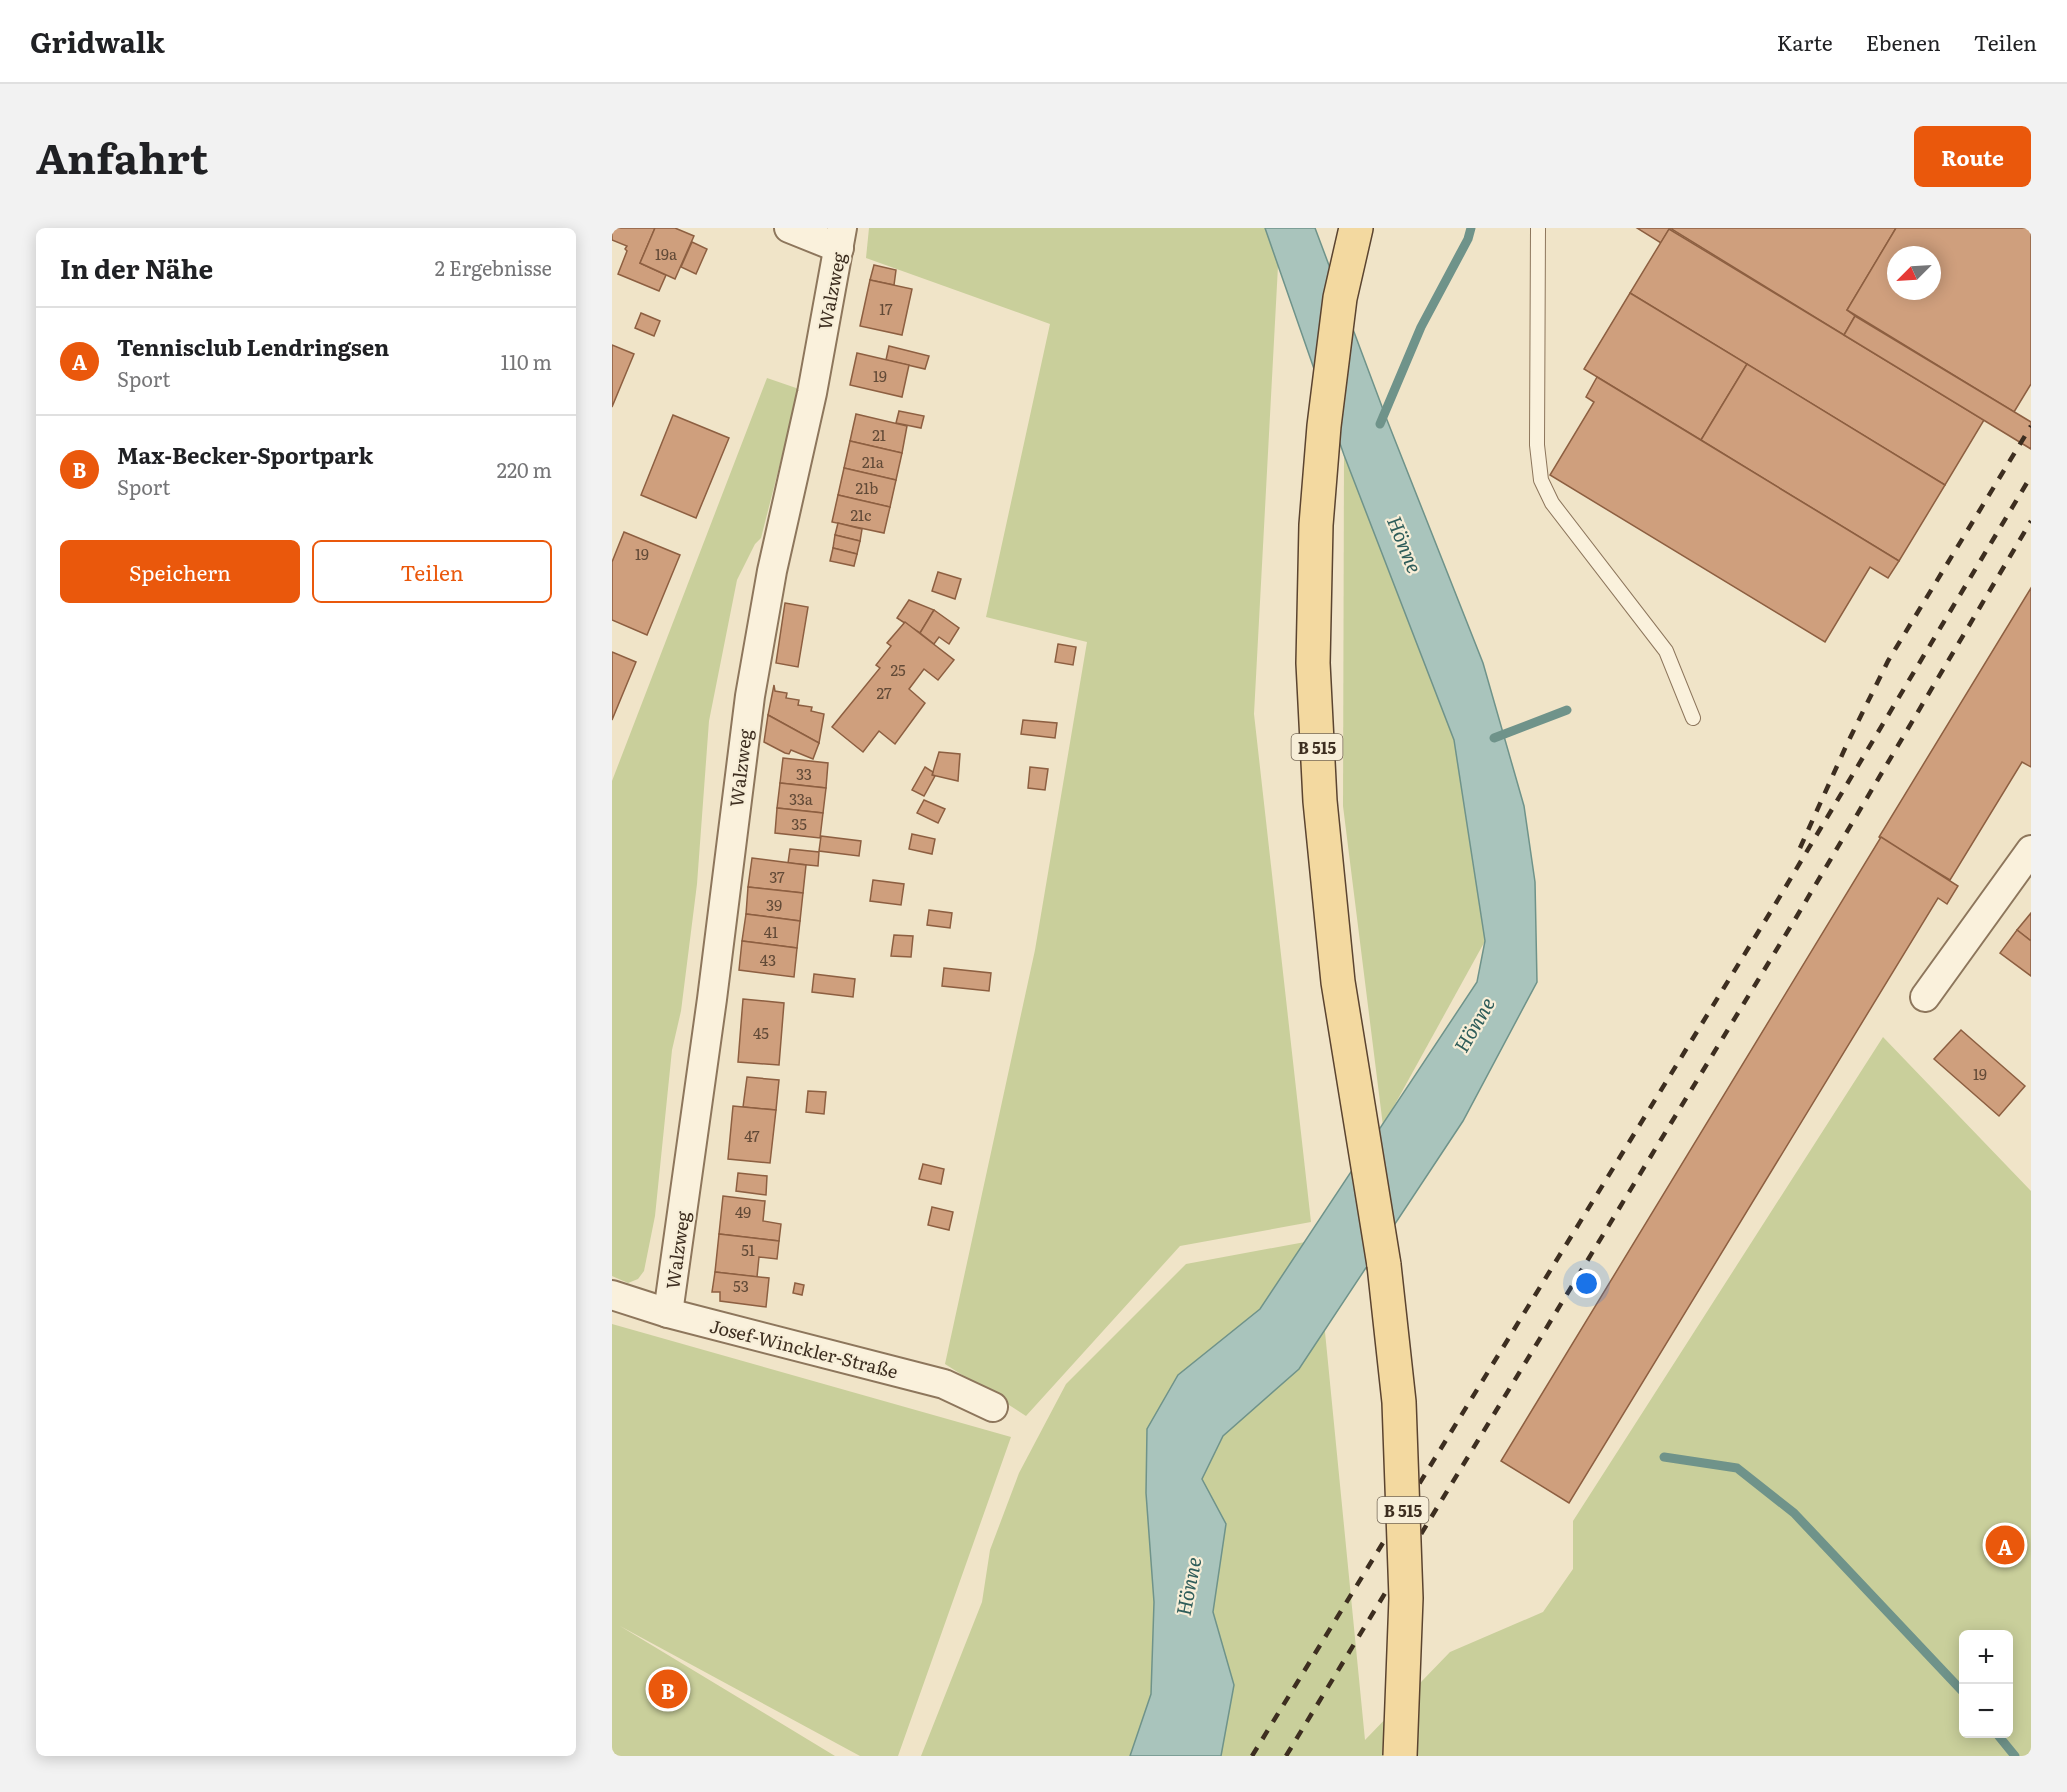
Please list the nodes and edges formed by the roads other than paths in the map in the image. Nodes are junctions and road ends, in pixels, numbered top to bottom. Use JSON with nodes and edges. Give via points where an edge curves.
{"nodes":[{"id":1,"x":789,"y":228,"type":"edge"},
{"id":2,"x":1356,"y":228,"type":"edge"},
{"id":3,"x":1538,"y":228,"type":"edge"},
{"id":4,"x":841,"y":238,"type":"edge"},
{"id":5,"x":1692,"y":718,"type":"dead end"},
{"id":6,"x":2031,"y":850,"type":"edge"},
{"id":7,"x":1925,"y":997,"type":"dead end"},
{"id":8,"x":612,"y":1295,"type":"edge"},
{"id":9,"x":668,"y":1313,"type":"junction"},
{"id":10,"x":993,"y":1407,"type":"dead end"},
{"id":11,"x":1400,"y":1756,"type":"edge"}],
"edges":[{"from":1,"to":4,"type":"street"},
{"from":2,"to":11,"type":"main road","number":"B 515","bridge":true,"via":[[1340,298],[1324,426],[1316,525],[1313,663],[1320,801],[1338,982],[1384,1265],[1399,1402],[1406,1599]]},
{"from":3,"to":5,"type":"lane","via":[[1537,445],[1541,480],[1552,503],[1666,651]]},
{"from":4,"to":9,"type":"street","name":"Walzweg","via":[[750,696]]},
{"from":6,"to":7,"type":"street"},
{"from":8,"to":9,"type":"street","name":"Josef-Winckler-Straße"},
{"from":9,"to":10,"type":"street","name":"Josef-Winckler-Straße","via":[[944,1384]]}]}
